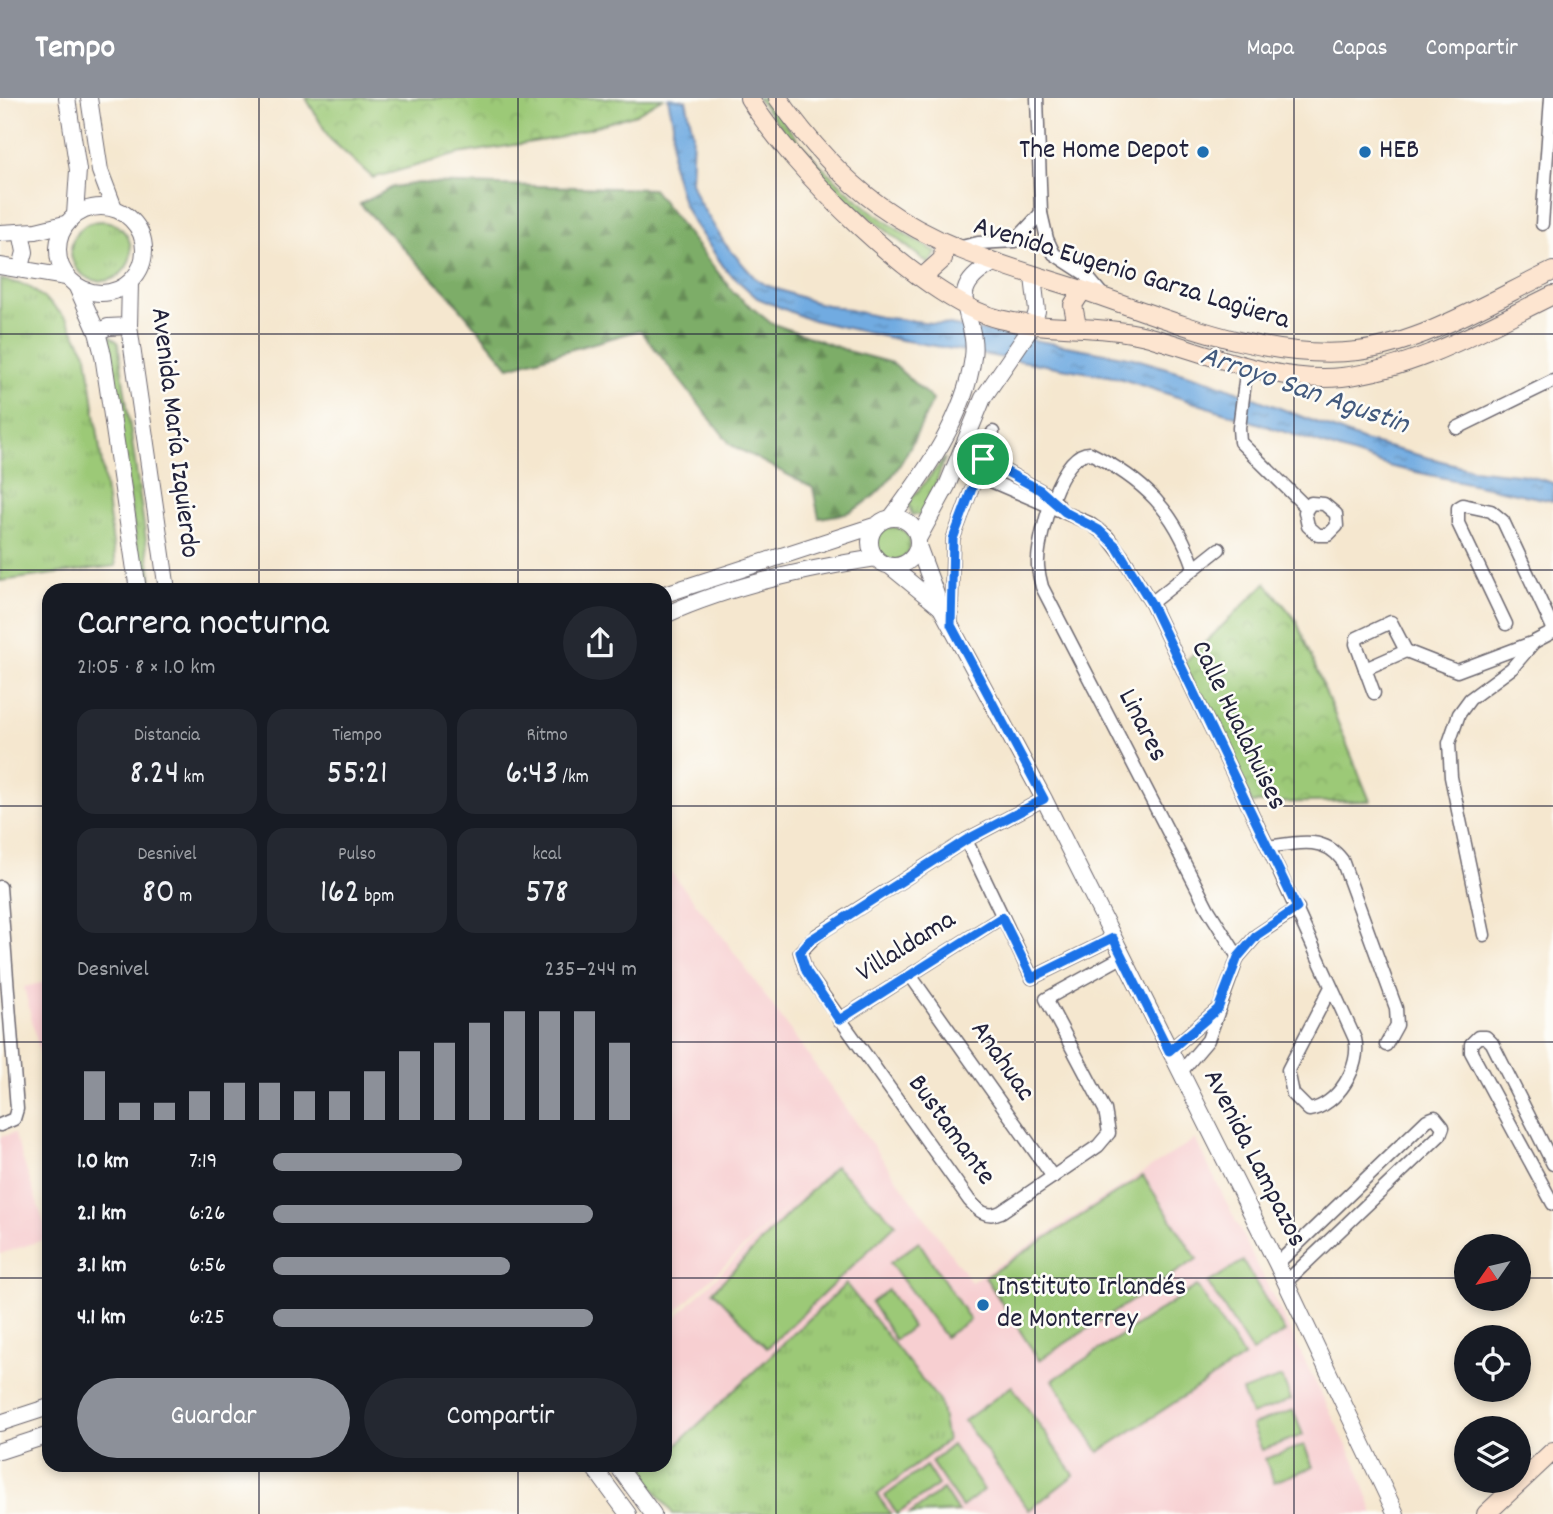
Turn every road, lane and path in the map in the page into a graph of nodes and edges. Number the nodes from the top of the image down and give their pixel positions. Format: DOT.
graph roads {
  1 [pos="67,98"];
  2 [pos="89,98"];
  3 [pos="748,98"];
  4 [pos="778,98"];
  5 [pos="1037,98"];
  6 [pos="1552,99"];
  7 [pos="1549,190"];
  8 [pos="114,208"];
  9 [pos="1041,213"];
  10 [pos="70,219"];
  11 [pos="1542,224"];
  12 [pos="21,232"];
  13 [pos="0,233"];
  14 [pos="949,246"];
  15 [pos="992,264"];
  16 [pos="0,266"];
  17 [pos="21,267"];
  18 [pos="1553,271"];
  19 [pos="923,277"];
  20 [pos="1033,277"];
  21 [pos="72,282"];
  22 [pos="130,283"];
  23 [pos="1082,290"];
  24 [pos="1553,295"];
  25 [pos="1106,300"];
  26 [pos="964,307"];
  27 [pos="1033,325"];
  28 [pos="129,326"];
  29 [pos="1077,326"];
  30 [pos="97,332"];
  31 [pos="1247,366"];
  32 [pos="1553,381"];
  33 [pos="1457,428"];
  34 [pos="993,432"];
  35 [pos="983,459"];
  36 [pos="977,475"];
  37 [pos="1051,503"];
  38 [pos="1306,507"];
  39 [pos="884,522"];
  40 [pos="918,543"];
  41 [pos="1219,549"];
  42 [pos="883,562"];
  43 [pos="1194,567"];
  44 [pos="137,583"];
  45 [pos="166,583"];
  46 [pos="672,592"];
  47 [pos="1151,603"];
  48 [pos="941,607"];
  49 [pos="672,612"];
  50 [pos="1506,624"];
  51 [pos="951,625"];
  52 [pos="1553,630"];
  53 [pos="1534,642"];
  54 [pos="1406,651"];
  55 [pos="1365,669"];
  56 [pos="1374,693"];
  57 [pos="1044,799"];
  58 [pos="966,840"];
  59 [pos="1268,847"];
  60 [pos="0,887"];
  61 [pos="1297,908"];
  62 [pos="1002,917"];
  63 [pos="1484,935"];
  64 [pos="1113,938"];
  65 [pos="1122,957"];
  66 [pos="1238,957"];
  67 [pos="910,975"];
  68 [pos="1331,987"];
  69 [pos="1218,1009"];
  70 [pos="839,1020"];
  71 [pos="1386,1045"];
  72 [pos="1169,1051"];
  73 [pos="1180,1073"];
  74 [pos="0,1125"];
  75 [pos="1553,1164"];
  76 [pos="1053,1177"];
  77 [pos="1362,1183"];
  78 [pos="1374,1198"];
  79 [pos="1552,1199"];
  80 [pos="1277,1264"];
  81 [pos="1286,1282"];
  82 [pos="42,1409"];
  83 [pos="0,1423"];
  84 [pos="42,1438"];
  85 [pos="0,1451"];
  86 [pos="1553,1451"];
  87 [pos="597,1472"];
  88 [pos="622,1472"];
  89 [pos="628,1514"];
  90 [pos="653,1514"];
  91 [pos="1396,1514"];
  92 [pos="1486,1514"];
  1 -- 10 [label="street"];
  2 -- 8 [label="street"];
  3 -- 19 [label="main road, Avenida Eugenio Garza Lagüera"];
  4 -- 14 [label="main road, Avenida Eugenio Garza Lagüera"];
  5 -- 9 [label="street"];
  6 -- 7 [label="street"];
  7 -- 11 [label="street"];
  8 -- 10 [label="street"];
  8 -- 22 [label="street"];
  9 -- 14 [label="street"];
  9 -- 25 [label="street"];
  10 -- 12 [label="street"];
  10 -- 21 [label="street"];
  12 -- 13 [label="street"];
  12 -- 17 [label="street"];
  14 -- 15 [label="main road, Avenida Eugenio Garza Lagüera"];
  14 -- 19 [label="main road"];
  15 -- 20 [label="main road, Avenida Eugenio Garza Lagüera"];
  15 -- 26 [label="street"];
  16 -- 17 [label="street"];
  17 -- 21 [label="street"];
  18 -- 25 [label="main road, Avenida Eugenio Garza Lagüera"];
  19 -- 26 [label="main road, Avenida Eugenio Garza Lagüera"];
  20 -- 23 [label="main road, Avenida Eugenio Garza Lagüera"];
  20 -- 27 [label="street"];
  21 -- 22 [label="street"];
  21 -- 30 [label="street, Avenida María Izquierdo"];
  22 -- 28 [label="street, Avenida María Izquierdo"];
  23 -- 25 [label="main road, Avenida Eugenio Garza Lagüera"];
  23 -- 29 [label="main road"];
  24 -- 31 [label="main road, Avenida Eugenio Garza Lagüera"];
  26 -- 27 [label="main road, Avenida Eugenio Garza Lagüera"];
  26 -- 39 [label="street"];
  27 -- 29 [label="main road, Avenida Eugenio Garza Lagüera"];
  27 -- 40 [label="street"];
  28 -- 30 [label="street"];
  28 -- 45 [label="street, Avenida María Izquierdo"];
  29 -- 31 [label="main road, Avenida Eugenio Garza Lagüera"];
  30 -- 44 [label="street, Avenida María Izquierdo"];
  31 -- 38 [label="street"];
  32 -- 33 [label="street"];
  34 -- 35 [label="street"];
  35 -- 36 [label="street"];
  35 -- 37 [label="street, Calle Hualahuises"];
  36 -- 37 [label="street, Calle Hualahuises"];
  36 -- 51 [label="street"];
  37 -- 43 [label="street, Linares"];
  37 -- 47 [label="street, Calle Hualahuises"];
  37 -- 66 [label="street, Linares"];
  39 -- 40 [label="street"];
  39 -- 42 [label="street"];
  39 -- 46 [label="street"];
  40 -- 42 [label="street"];
  40 -- 48 [label="street, Avenida Lampazos"];
  41 -- 43 [label="street"];
  42 -- 48 [label="street, Avenida Lampazos"];
  42 -- 49 [label="street"];
  43 -- 47 [label="street"];
  47 -- 59 [label="street, Calle Hualahuises"];
  48 -- 51 [label="street, Avenida Lampazos"];
  50 -- 52 [label="street"];
  51 -- 57 [label="street, Avenida Lampazos"];
  52 -- 53 [label="street"];
  53 -- 54 [label="street"];
  53 -- 63 [label="street"];
  54 -- 55 [label="street"];
  54 -- 55 [label="street"];
  55 -- 56 [label="street"];
  57 -- 58 [label="street, Bustamante"];
  57 -- 64 [label="street, Avenida Lampazos"];
  58 -- 62 [label="street"];
  58 -- 70 [label="street, Bustamante"];
  59 -- 61 [label="street, Calle Hualahuises"];
  59 -- 71 [label="street"];
  60 -- 74 [label="street"];
  61 -- 66 [label="street"];
  61 -- 68 [label="street, Calle Hualahuises"];
  62 -- 64 [label="street"];
  62 -- 67 [label="street, Villaldama"];
  64 -- 65 [label="street, Avenida Lampazos"];
  65 -- 72 [label="street, Avenida Lampazos"];
  65 -- 76 [label="street, Bustamante"];
  66 -- 69 [label="street"];
  67 -- 70 [label="street, Villaldama"];
  67 -- 76 [label="street, Anahuac"];
  68 -- 68 [label="street, Calle Hualahuises"];
  69 -- 72 [label="street"];
  69 -- 73 [label="street"];
  70 -- 76 [label="street, Bustamante"];
  72 -- 73 [label="street, Avenida Lampazos"];
  73 -- 80 [label="street, Avenida Lampazos"];
  75 -- 79 [label="street"];
  77 -- 78 [label="street"];
  77 -- 78 [label="street"];
  77 -- 80 [label="street"];
  78 -- 81 [label="street"];
  80 -- 81 [label="street, Avenida Lampazos"];
  81 -- 91 [label="street, Avenida Lampazos"];
  82 -- 83 [label="street"];
  84 -- 85 [label="street"];
  86 -- 92 [label="main road"];
  87 -- 89 [label="street"];
  88 -- 90 [label="street"];
}
